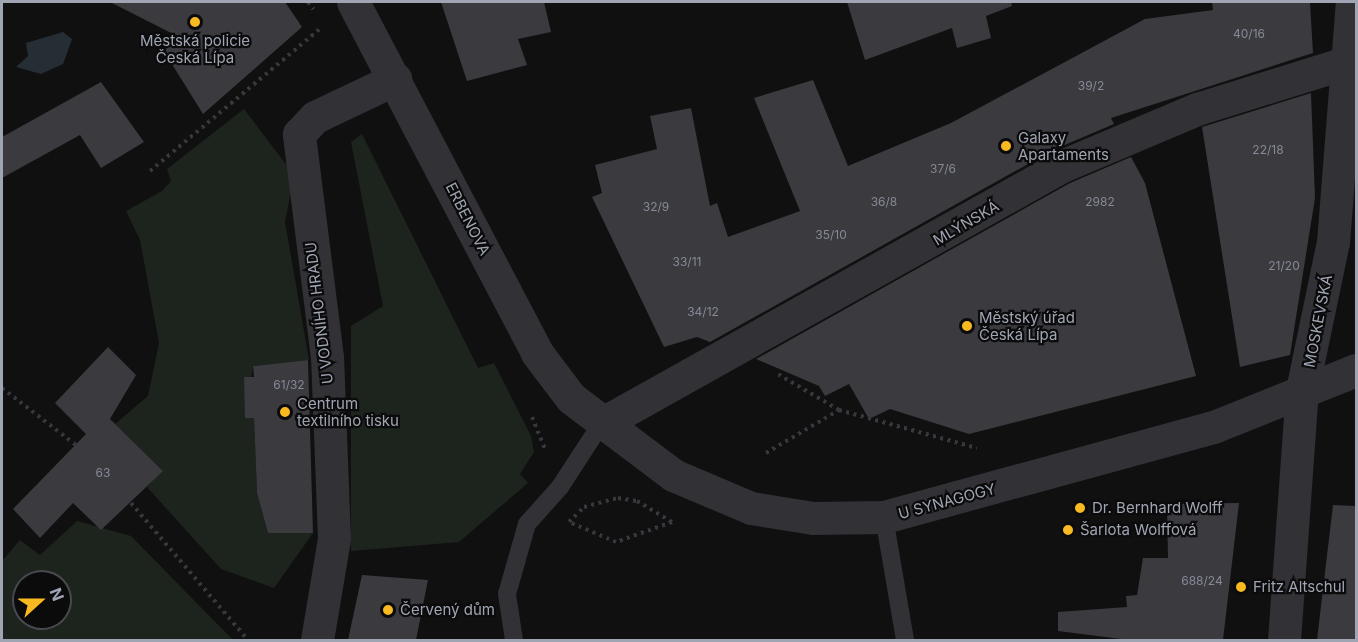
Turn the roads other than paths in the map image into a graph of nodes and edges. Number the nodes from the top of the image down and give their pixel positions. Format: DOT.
graph roads {
  1 [pos="1352,2"];
  2 [pos="356,6"];
  3 [pos="1348,62"];
  4 [pos="396,79"];
  5 [pos="1356,370"];
  6 [pos="1302,390"];
  7 [pos="601,424"];
  8 [pos="884,517"];
  9 [pos="317,640"];
  10 [pos="514,640"];
  11 [pos="905,640"];
  12 [pos="1284,640"];
  1 -- 3 [label="street, MOSKEVSKÁ"];
  2 -- 4 [label="street, ERBENOVA"];
  3 -- 6 [label="street, MOSKEVSKÁ"];
  3 -- 7 [label="street, MLÝNSKÁ"];
  4 -- 7 [label="street, ERBENOVA"];
  4 -- 9 [label="street, U VODNÍHO HRADU"];
  5 -- 6 [label="street, U SYNAGOGY"];
  6 -- 8 [label="street, U SYNAGOGY"];
  6 -- 12 [label="street, MOSKEVSKÁ"];
  7 -- 8 [label="street, U SYNAGOGY"];
  7 -- 10 [label="lane"];
  8 -- 11 [label="lane"];
}
